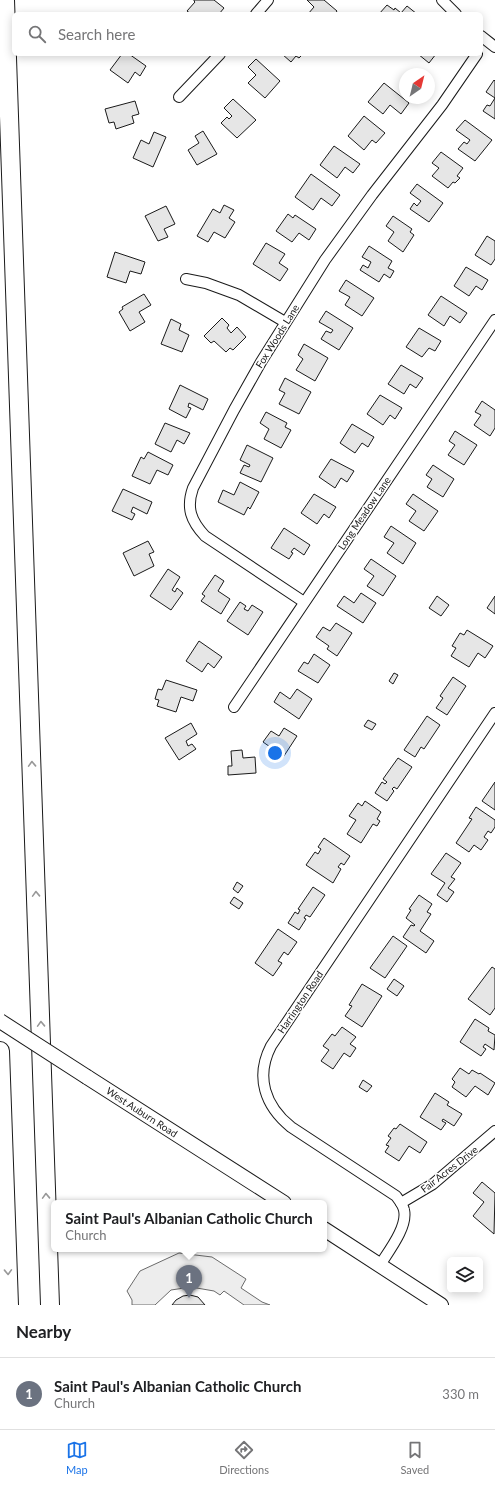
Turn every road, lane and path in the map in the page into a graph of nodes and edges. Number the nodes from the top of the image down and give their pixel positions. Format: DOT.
graph roads {
  1 [pos="5,0"];
  2 [pos="268,0"];
  3 [pos="442,0"];
  4 [pos="258,12"];
  5 [pos="454,12"];
  6 [pos="218,56"];
  7 [pos="476,56"];
  8 [pos="179,97"];
  9 [pos="186,279"];
  10 [pos="495,320"];
  11 [pos="285,322"];
  12 [pos="304,602"];
  13 [pos="234,707"];
  14 [pos="495,713"];
  15 [pos="0,1021"];
  16 [pos="0,1051"];
  17 [pos="495,1131"];
  18 [pos="279,1200"];
  19 [pos="401,1203"];
  20 [pos="327,1231"];
  21 [pos="380,1265"];
  22 [pos="9,1305"];
  23 [pos="50,1305"];
  24 [pos="441,1305"];
  23 -- 1 [label="highway, one-way"];
  2 -- 4 [label="street"];
  3 -- 5 [label="street"];
  6 -- 8 [label="street"];
  7 -- 11 [label="street, Fox Woods Lane"];
  9 -- 11 [label="street"];
  10 -- 12 [label="street, Long Meadow Lane"];
  11 -- 12 [label="street, Fox Woods Lane"];
  12 -- 13 [label="street, Long Meadow Lane"];
  14 -- 19 [label="street, Harrington Road"];
  15 -- 18 [label="main road, West Auburn Road, bridge"];
  16 -- 22 [label="highway, one-way"];
  17 -- 19 [label="street, Fair Acres Drive"];
  19 -- 21 [label="street"];
  20 -- 21 [label="main road"];
  21 -- 24 [label="main road"];
}
